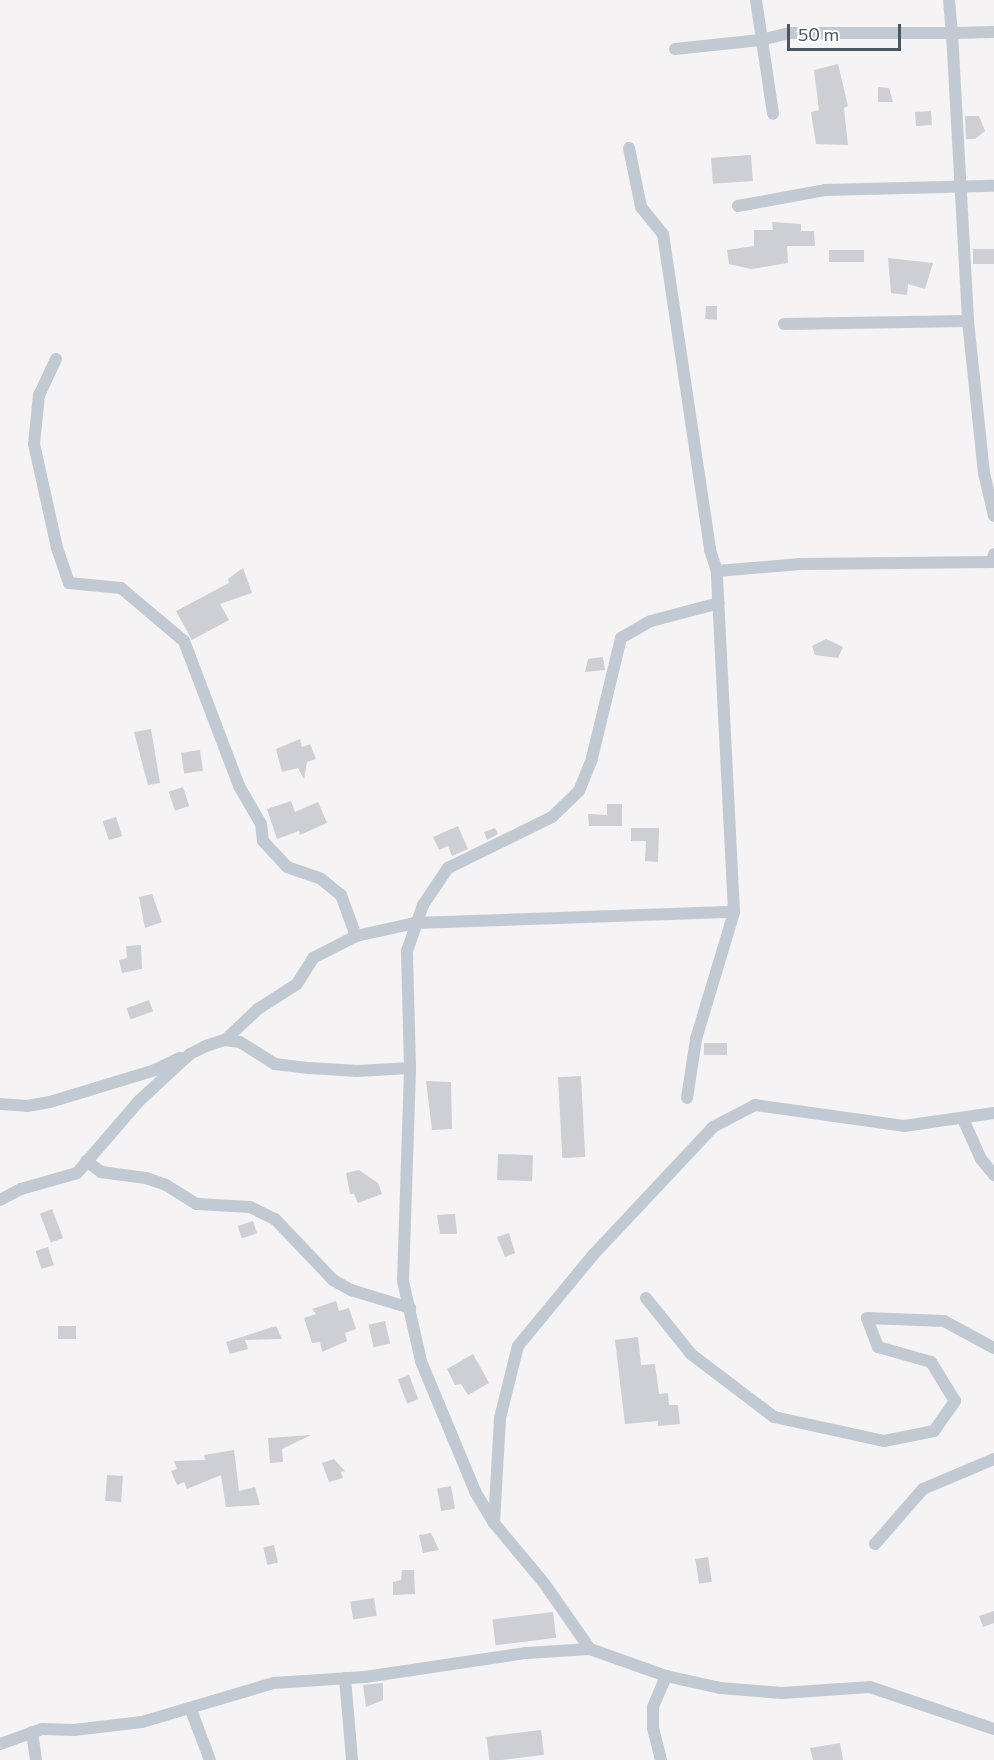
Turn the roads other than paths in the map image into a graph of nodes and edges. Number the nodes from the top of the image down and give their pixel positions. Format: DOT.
graph roads {
  1 [pos="756,0"];
  2 [pos="949,0"];
  3 [pos="994,32"];
  4 [pos="952,33"];
  5 [pos="761,40"];
  6 [pos="675,49"];
  7 [pos="773,114"];
  8 [pos="629,148"];
  9 [pos="961,184"];
  10 [pos="994,186"];
  11 [pos="738,206"];
  12 [pos="968,321"];
  13 [pos="784,324"];
  14 [pos="56,360"];
  15 [pos="989,471"];
  16 [pos="994,516"];
  17 [pos="994,554"];
  18 [pos="717,571"];
  19 [pos="719,603"];
  20 [pos="734,912"];
  21 [pos="415,923"];
  22 [pos="356,936"];
  23 [pos="225,1040"];
  24 [pos="190,1054"];
  25 [pos="410,1068"];
  26 [pos="687,1098"];
  27 [pos="0,1104"];
  28 [pos="994,1113"];
  29 [pos="963,1119"];
  30 [pos="87,1161"];
  31 [pos="994,1175"];
  32 [pos="0,1200"];
  33 [pos="646,1298"];
  34 [pos="410,1308"];
  35 [pos="994,1347"];
  36 [pos="994,1459"];
  37 [pos="494,1523"];
  38 [pos="875,1544"];
  39 [pos="590,1649"];
  40 [pos="666,1676"];
  41 [pos="345,1678"];
  42 [pos="191,1710"];
  43 [pos="994,1729"];
  44 [pos="32,1732"];
  45 [pos="0,1744"];
  46 [pos="36,1760"];
  47 [pos="210,1760"];
  48 [pos="352,1760"];
  49 [pos="662,1760"];
  1 -- 5 [label="street"];
  2 -- 4 [label="street"];
  3 -- 4 [label="street"];
  4 -- 5 [label="street"];
  4 -- 9 [label="street"];
  5 -- 6 [label="street"];
  5 -- 7 [label="street"];
  8 -- 18 [label="street"];
  9 -- 10 [label="street"];
  9 -- 11 [label="street"];
  9 -- 12 [label="street"];
  12 -- 13 [label="street"];
  12 -- 15 [label="street"];
  14 -- 22 [label="street"];
  15 -- 16 [label="street"];
  17 -- 18 [label="street"];
  18 -- 19 [label="street"];
  19 -- 20 [label="street"];
  19 -- 21 [label="street"];
  20 -- 21 [label="street"];
  20 -- 26 [label="street"];
  21 -- 22 [label="street"];
  21 -- 25 [label="street"];
  22 -- 23 [label="street"];
  23 -- 24 [label="street"];
  23 -- 25 [label="street"];
  24 -- 27 [label="street"];
  24 -- 30 [label="street"];
  25 -- 34 [label="street"];
  28 -- 29 [label="street"];
  29 -- 31 [label="street"];
  29 -- 37 [label="street"];
  30 -- 32 [label="street"];
  30 -- 34 [label="street"];
  33 -- 35 [label="street"];
  34 -- 37 [label="street"];
  36 -- 38 [label="street"];
  37 -- 39 [label="street"];
  39 -- 40 [label="street"];
  39 -- 41 [label="street"];
  40 -- 43 [label="street"];
  40 -- 49 [label="street"];
  41 -- 42 [label="street"];
  41 -- 48 [label="street"];
  42 -- 44 [label="street"];
  42 -- 47 [label="street"];
  44 -- 45 [label="street"];
  44 -- 46 [label="street"];
}
